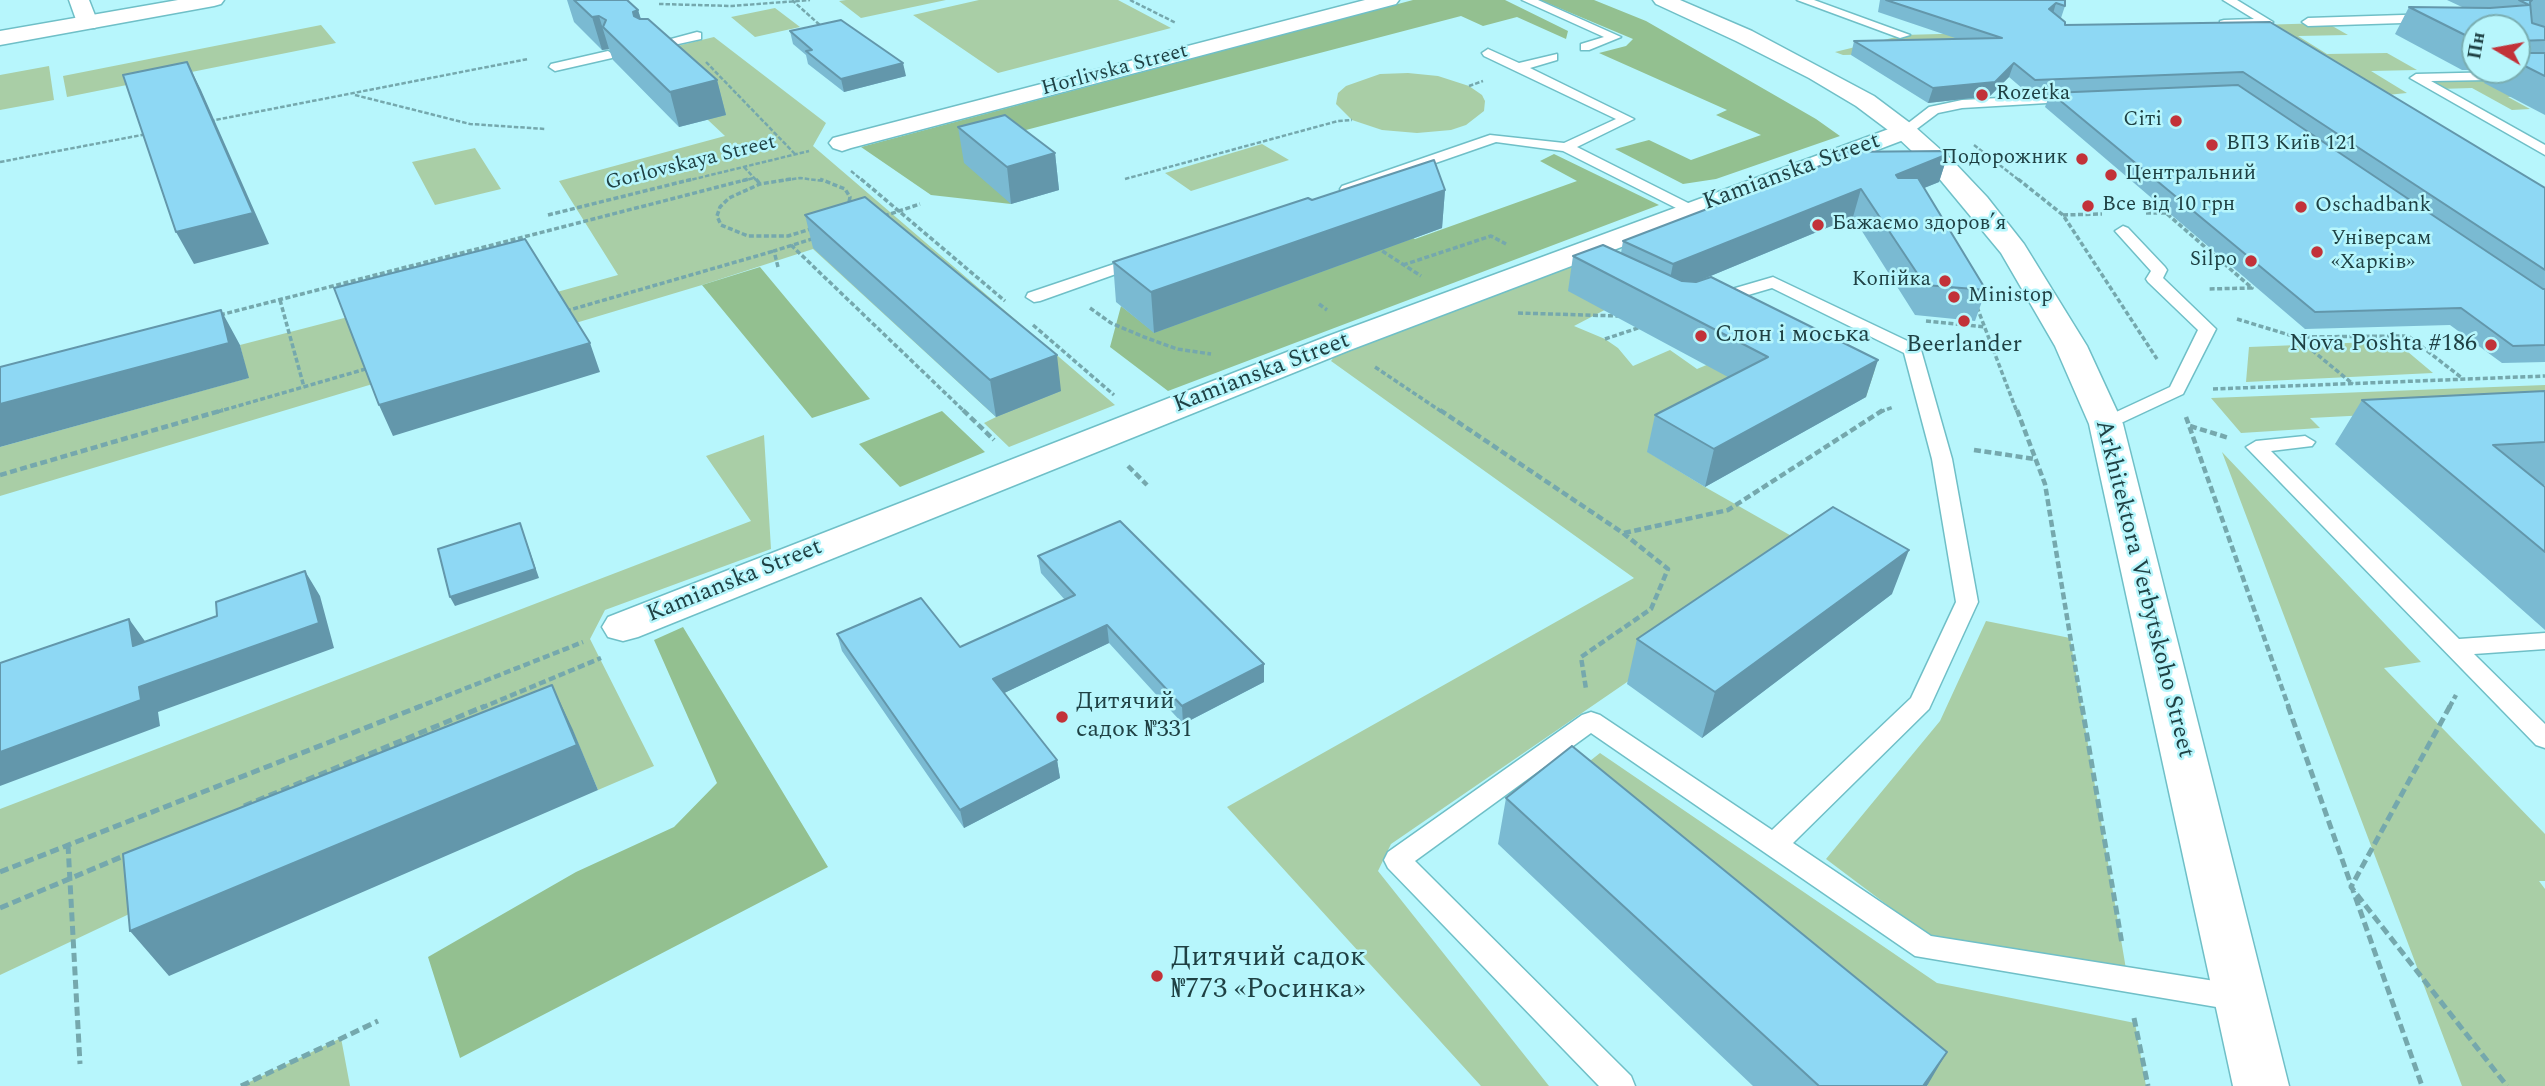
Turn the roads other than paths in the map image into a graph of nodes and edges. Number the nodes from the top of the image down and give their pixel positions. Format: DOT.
graph roads {
  1 [pos="79,0"];
  2 [pos="214,0"];
  3 [pos="1389,0"];
  4 [pos="1528,0"];
  5 [pos="1663,0"];
  6 [pos="1802,0"];
  7 [pos="2229,0"];
  8 [pos="2308,22"];
  9 [pos="87,23"];
  10 [pos="2216,24"];
  11 [pos="2461,25"];
  12 [pos="1904,35"];
  13 [pos="0,38"];
  14 [pos="691,38"];
  15 [pos="651,46"];
  16 [pos="1585,47"];
  17 [pos="1488,53"];
  18 [pos="608,55"];
  19 [pos="1553,57"];
  20 [pos="555,67"];
  21 [pos="1520,67"];
  22 [pos="2545,75"];
  23 [pos="2085,97"];
  24 [pos="1905,131"];
  25 [pos="832,146"];
  26 [pos="1566,147"];
  27 [pos="2545,151"];
  28 [pos="1332,194"];
  29 [pos="1691,210"];
  30 [pos="2123,231"];
  31 [pos="1151,257"];
  32 [pos="1034,297"];
  33 [pos="1695,306"];
  34 [pos="2106,424"];
  35 [pos="2305,442"];
  36 [pos="623,626"];
  37 [pos="2545,641"];
  38 [pos="2453,647"];
  39 [pos="2545,739"];
  40 [pos="1775,845"];
  41 [pos="2240,998"];
  42 [pos="1620,1086"];
  43 [pos="2261,1086"];
  1 -- 9 [label="street"];
  2 -- 9 [label="street"];
  3 -- 25 [label="street, Horlivska Street"];
  4 -- 16 [label="lane"];
  5 -- 24 [label="street, Arkhitektora Verbytskoho Street"];
  6 -- 12 [label="lane"];
  7 -- 10 [label="lane"];
  8 -- 11 [label="lane"];
  9 -- 13 [label="street"];
  14 -- 15 [label="lane"];
  17 -- 21 [label="lane"];
  18 -- 20 [label="lane"];
  19 -- 21 [label="lane"];
  21 -- 26 [label="lane"];
  22 -- 27 [label="lane"];
  23 -- 24 [label="lane"];
  24 -- 29 [label="street, Kamianska Street"];
  24 -- 34 [label="street, Arkhitektora Verbytskoho Street"];
  26 -- 28 [label="lane"];
  26 -- 29 [label="lane"];
  29 -- 36 [label="street, Kamianska Street"];
  30 -- 34 [label="lane"];
  31 -- 32 [label="lane"];
  33 -- 40 [label="lane"];
  34 -- 41 [label="street, Arkhitektora Verbytskoho Street"];
  35 -- 38 [label="lane"];
  37 -- 38 [label="lane"];
  38 -- 39 [label="lane"];
  40 -- 41 [label="lane"];
  40 -- 42 [label="lane"];
  41 -- 43 [label="street, Arkhitektora Verbytskoho Street"];
}
